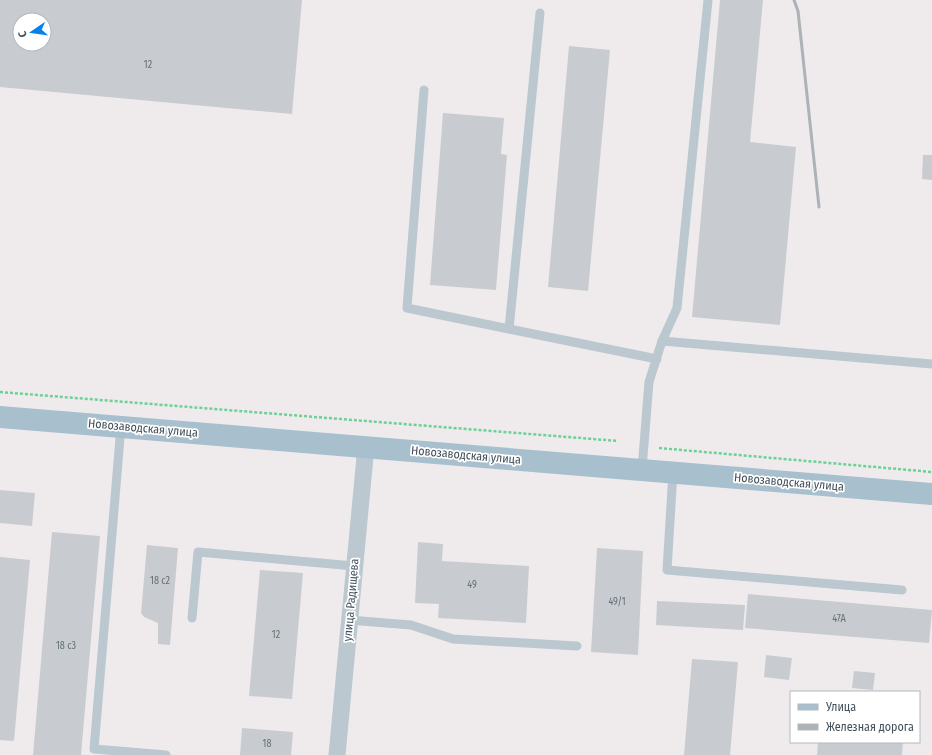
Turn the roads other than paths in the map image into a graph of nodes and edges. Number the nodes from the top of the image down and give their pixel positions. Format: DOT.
graph roads {
  1 [pos="708,0"];
  2 [pos="540,13"];
  3 [pos="424,90"];
  4 [pos="509,329"];
  5 [pos="662,341"];
  6 [pos="657,359"];
  7 [pos="932,364"];
  8 [pos="0,417"];
  9 [pos="121,426"];
  10 [pos="366,446"];
  11 [pos="642,469"];
  12 [pos="673,472"];
  13 [pos="932,494"];
  14 [pos="354,566"];
  15 [pos="902,590"];
  16 [pos="192,618"];
  17 [pos="349,620"];
  18 [pos="577,646"];
  19 [pos="166,755"];
  20 [pos="336,755"];
  1 -- 5 [label="lane"];
  2 -- 4 [label="lane"];
  3 -- 4 [label="lane"];
  4 -- 6 [label="lane"];
  5 -- 6 [label="lane"];
  5 -- 7 [label="lane"];
  6 -- 11 [label="lane"];
  8 -- 9 [label="main road, Новозаводская улица"];
  9 -- 10 [label="main road, Новозаводская улица"];
  9 -- 19 [label="lane"];
  10 -- 11 [label="main road, Новозаводская улица"];
  10 -- 14 [label="street, улица Радищева"];
  11 -- 12 [label="main road, Новозаводская улица"];
  12 -- 13 [label="main road, Новозаводская улица"];
  12 -- 15 [label="lane"];
  14 -- 16 [label="lane"];
  14 -- 17 [label="street, улица Радищева"];
  17 -- 18 [label="lane"];
  17 -- 20 [label="street, улица Радищева"];
}
